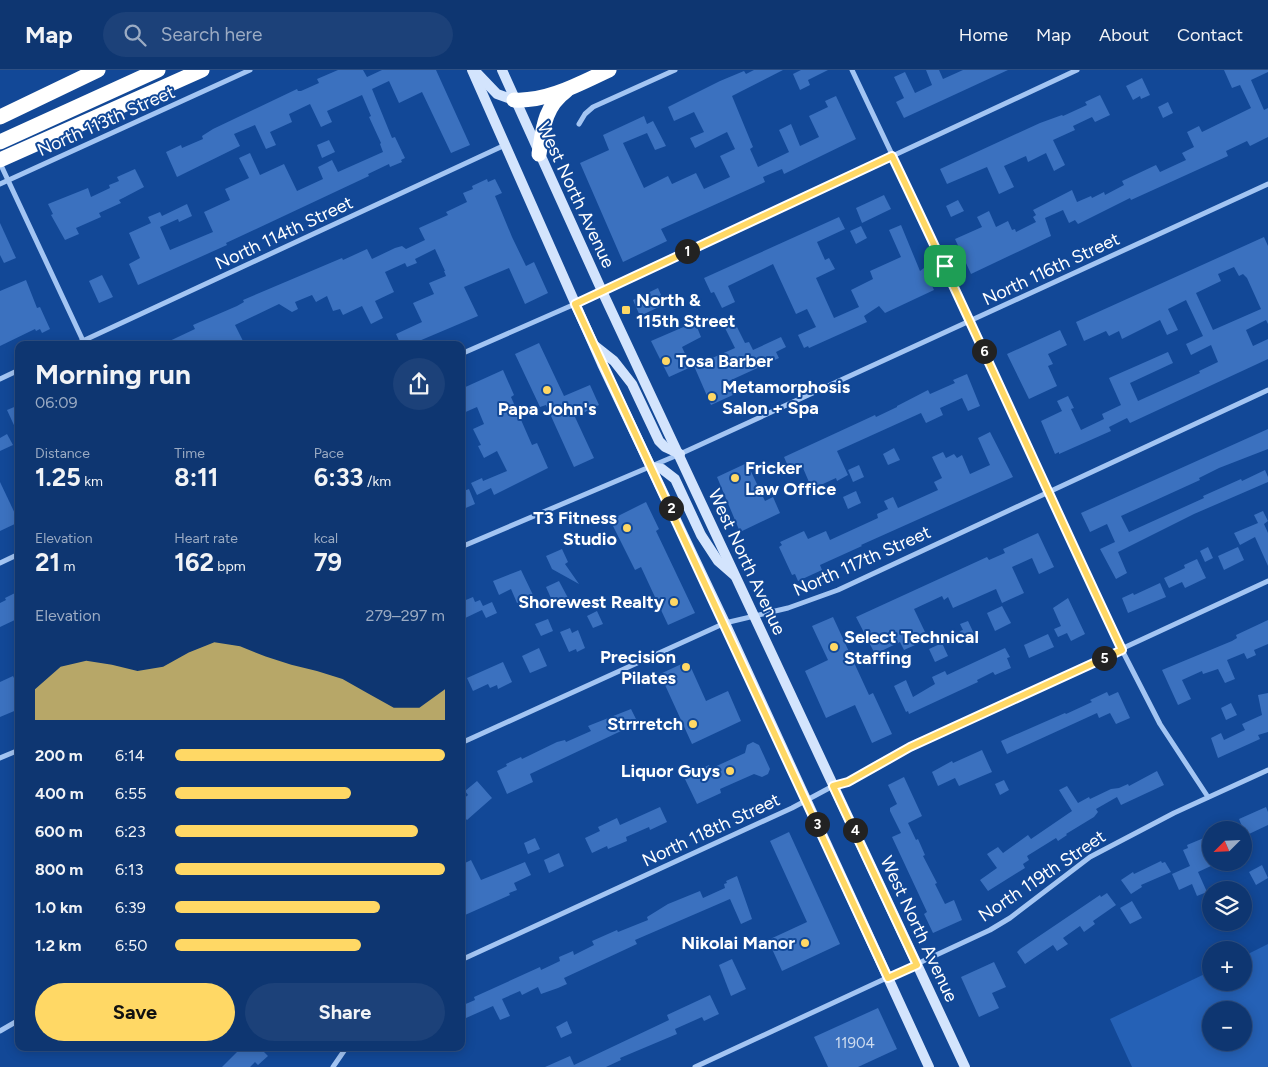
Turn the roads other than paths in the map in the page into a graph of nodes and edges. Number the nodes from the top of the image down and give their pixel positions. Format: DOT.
graph roads {
  1 [pos="98,70"];
  2 [pos="158,70"];
  3 [pos="202,70"];
  4 [pos="250,70"];
  5 [pos="473,70"];
  6 [pos="502,70"];
  7 [pos="608,70"];
  8 [pos="674,70"];
  9 [pos="852,70"];
  10 [pos="1077,70"];
  11 [pos="572,88"];
  12 [pos="514,100"];
  13 [pos="0,117"];
  14 [pos="579,124"];
  15 [pos="0,142"];
  16 [pos="505,146"];
  17 [pos="539,154"];
  18 [pos="892,156"];
  19 [pos="1,164"];
  20 [pos="8,180"];
  21 [pos="0,184"];
  22 [pos="1268,184"];
  23 [pos="602,291"];
  24 [pos="575,304"];
  25 [pos="971,321"];
  26 [pos="84,341"];
  27 [pos="89,341"];
  28 [pos="594,346"];
  29 [pos="465,352"];
  30 [pos="15,372"];
  31 [pos="0,379"];
  32 [pos="1268,390"];
  33 [pos="680,454"];
  34 [pos="651,467"];
  35 [pos="1048,492"];
  36 [pos="465,545"];
  37 [pos="15,556"];
  38 [pos="0,563"];
  39 [pos="738,580"];
  40 [pos="1268,581"];
  41 [pos="754,616"];
  42 [pos="724,623"];
  43 [pos="1122,650"];
  44 [pos="465,741"];
  45 [pos="15,752"];
  46 [pos="0,758"];
  47 [pos="1268,770"];
  48 [pos="833,786"];
  49 [pos="1208,797"];
  50 [pos="806,801"];
  51 [pos="465,958"];
  52 [pos="917,965"];
  53 [pos="888,978"];
  54 [pos="15,1022"];
  55 [pos="0,1031"];
  56 [pos="344,1051"];
  57 [pos="333,1067"];
  58 [pos="695,1067"];
  59 [pos="929,1067"];
  60 [pos="965,1067"];
  1 -- 13 [label="highway"];
  2 -- 15 [label="highway"];
  3 -- 19 [label="highway"];
  4 -- 20 [label="street, North 113th Street"];
  5 -- 12 [label="main road"];
  5 -- 16 [label="main road"];
  6 -- 12 [label="main road, West North Avenue"];
  7 -- 11 [label="highway"];
  8 -- 14 [label="street"];
  9 -- 18 [label="street"];
  10 -- 18 [label="street"];
  11 -- 12 [label="highway"];
  11 -- 17 [label="highway"];
  12 -- 17 [label="main road, West North Avenue"];
  16 -- 24 [label="main road"];
  16 -- 27 [label="street, North 114th Street"];
  17 -- 23 [label="main road, West North Avenue"];
  18 -- 23 [label="street"];
  18 -- 25 [label="street"];
  19 -- 20 [label="street"];
  20 -- 21 [label="street, North 113th Street"];
  20 -- 26 [label="street"];
  22 -- 25 [label="street, North 116th Street"];
  23 -- 24 [label="street"];
  23 -- 33 [label="main road, West North Avenue"];
  24 -- 28 [label="main road"];
  24 -- 29 [label="street"];
  25 -- 33 [label="street, North 116th Street"];
  25 -- 35 [label="street"];
  28 -- 33 [label="main road"];
  28 -- 34 [label="main road"];
  30 -- 31 [label="street"];
  32 -- 35 [label="street, North 117th Street"];
  33 -- 34 [label="street, North 116th Street"];
  33 -- 39 [label="main road, West North Avenue"];
  34 -- 36 [label="street, North 116th Street"];
  34 -- 39 [label="main road"];
  34 -- 42 [label="main road"];
  35 -- 41 [label="street, North 117th Street"];
  35 -- 43 [label="street"];
  37 -- 38 [label="street"];
  39 -- 41 [label="main road, West North Avenue"];
  40 -- 43 [label="street, North 118th Street"];
  41 -- 42 [label="street, North 117th Street"];
  41 -- 48 [label="main road, West North Avenue"];
  42 -- 44 [label="street, North 117th Street"];
  42 -- 50 [label="main road"];
  43 -- 48 [label="street, North 118th Street"];
  43 -- 49 [label="street"];
  45 -- 46 [label="street"];
  47 -- 49 [label="street, North 119th Street"];
  48 -- 50 [label="street, North 118th Street"];
  48 -- 52 [label="main road, West North Avenue"];
  49 -- 52 [label="street, North 119th Street"];
  50 -- 51 [label="street, North 118th Street"];
  50 -- 53 [label="main road"];
  52 -- 53 [label="street, North 119th Street"];
  52 -- 60 [label="main road, West North Avenue"];
  53 -- 58 [label="street, North 119th Street"];
  53 -- 59 [label="main road"];
  54 -- 55 [label="street"];
  56 -- 57 [label="street"];
}
